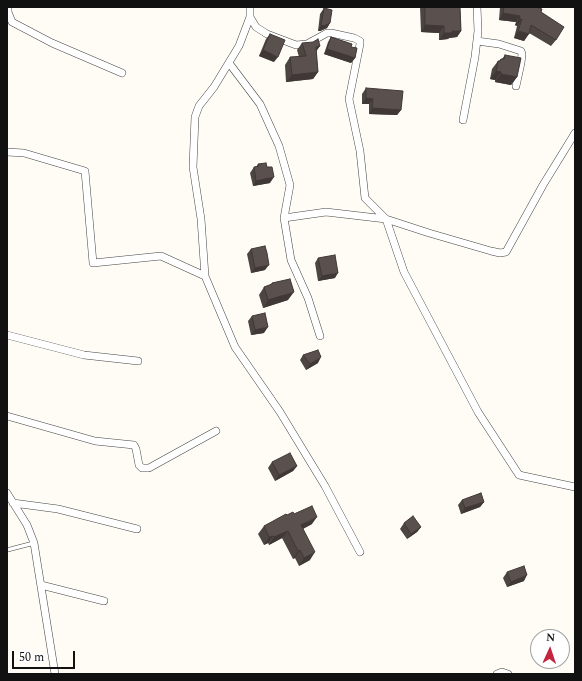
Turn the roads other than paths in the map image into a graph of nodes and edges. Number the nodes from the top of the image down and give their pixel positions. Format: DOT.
graph roads {
  1 [pos="8,7"];
  2 [pos="250,7"];
  3 [pos="477,7"];
  4 [pos="250,17"];
  5 [pos="477,41"];
  6 [pos="229,63"];
  7 [pos="122,73"];
  8 [pos="516,86"];
  9 [pos="464,120"];
  10 [pos="575,133"];
  11 [pos="7,152"];
  12 [pos="284,218"];
  13 [pos="386,219"];
  14 [pos="206,276"];
  15 [pos="7,335"];
  16 [pos="320,336"];
  17 [pos="138,361"];
  18 [pos="7,416"];
  19 [pos="216,431"];
  20 [pos="575,487"];
  21 [pos="7,493"];
  22 [pos="13,503"];
  23 [pos="137,528"];
  24 [pos="34,543"];
  25 [pos="7,550"];
  26 [pos="360,552"];
  27 [pos="42,585"];
  28 [pos="104,601"];
  29 [pos="55,674"];
  30 [pos="497,674"];
  31 [pos="508,674"];
  1 -- 7 [label="street"];
  2 -- 4 [label="street"];
  3 -- 5 [label="street"];
  4 -- 6 [label="street"];
  4 -- 13 [label="street"];
  5 -- 8 [label="street"];
  5 -- 9 [label="street"];
  6 -- 12 [label="street"];
  6 -- 14 [label="street"];
  10 -- 13 [label="street"];
  11 -- 14 [label="street"];
  12 -- 13 [label="street"];
  12 -- 16 [label="street"];
  13 -- 20 [label="street"];
  14 -- 26 [label="street"];
  15 -- 17 [label="street"];
  18 -- 19 [label="street"];
  21 -- 22 [label="street"];
  22 -- 23 [label="street"];
  22 -- 24 [label="street"];
  24 -- 25 [label="lane"];
  24 -- 27 [label="street"];
  27 -- 28 [label="street"];
  27 -- 29 [label="street"];
  30 -- 31 [label="street"];
}
